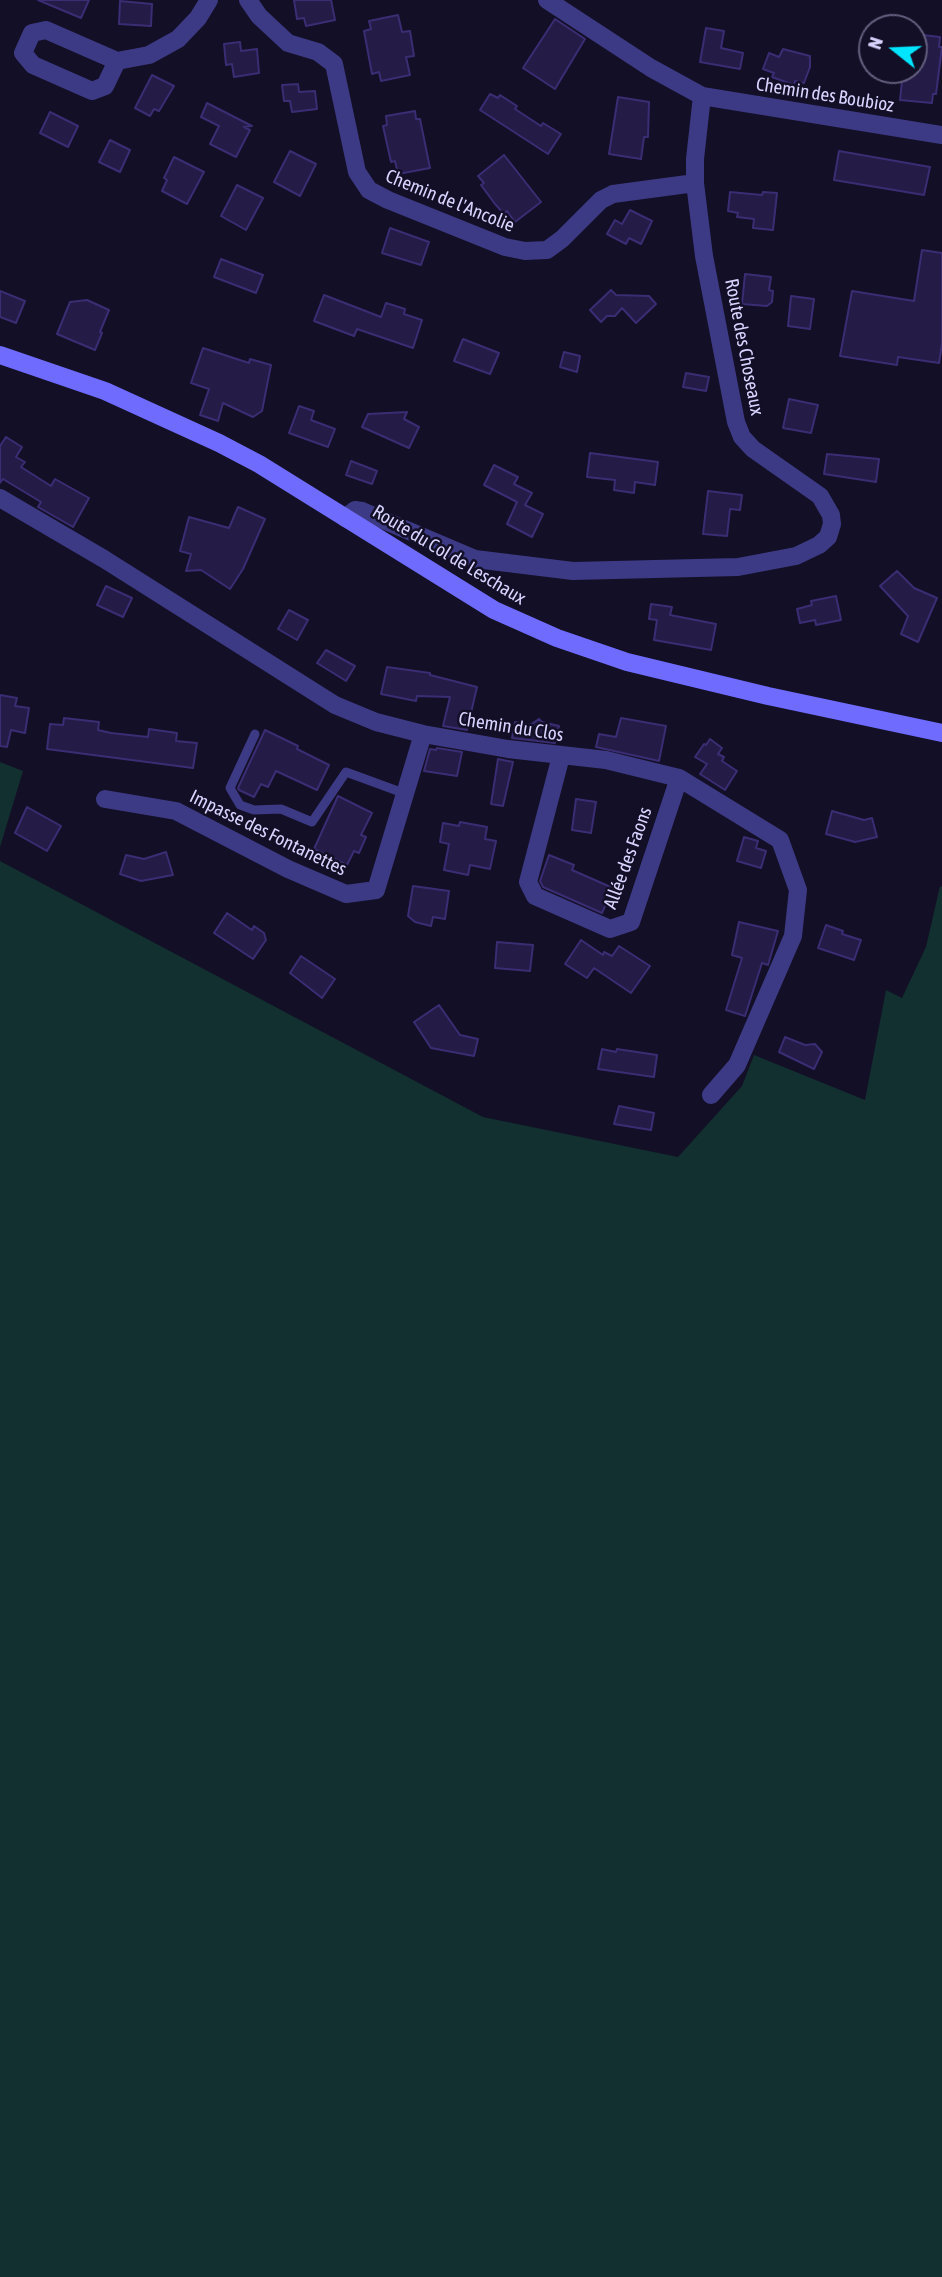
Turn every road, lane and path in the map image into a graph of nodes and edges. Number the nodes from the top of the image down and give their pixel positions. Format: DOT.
graph roads {
  1 [pos="209,0"];
  2 [pos="248,0"];
  3 [pos="547,0"];
  4 [pos="117,61"];
  5 [pos="702,96"];
  6 [pos="942,135"];
  7 [pos="695,183"];
  8 [pos="0,355"];
  9 [pos="0,498"];
  10 [pos="345,518"];
  11 [pos="942,733"];
  12 [pos="255,734"];
  13 [pos="423,734"];
  14 [pos="561,756"];
  15 [pos="679,778"];
  16 [pos="405,794"];
  17 [pos="105,799"];
  18 [pos="711,1095"];
  1 -- 4 [label="street"];
  2 -- 7 [label="street, Chemin de l'Ancolie"];
  3 -- 5 [label="street"];
  4 -- 4 [label="street"];
  5 -- 6 [label="street, Chemin des Boubioz"];
  5 -- 7 [label="street, Route des Choseaux"];
  7 -- 10 [label="street, Route des Choseaux"];
  8 -- 10 [label="main road, Route du Col de Leschaux"];
  9 -- 13 [label="street, Chemin du Clos"];
  10 -- 11 [label="main road, Route du Col de Leschaux"];
  12 -- 16 [label="lane"];
  13 -- 14 [label="street, Chemin du Clos"];
  13 -- 16 [label="street, Impasse des Fontanettes"];
  14 -- 15 [label="street, Chemin du Clos"];
  14 -- 15 [label="street, Allée des Faons"];
  15 -- 18 [label="street, Chemin du Clos"];
  16 -- 17 [label="street, Impasse des Fontanettes"];
}
